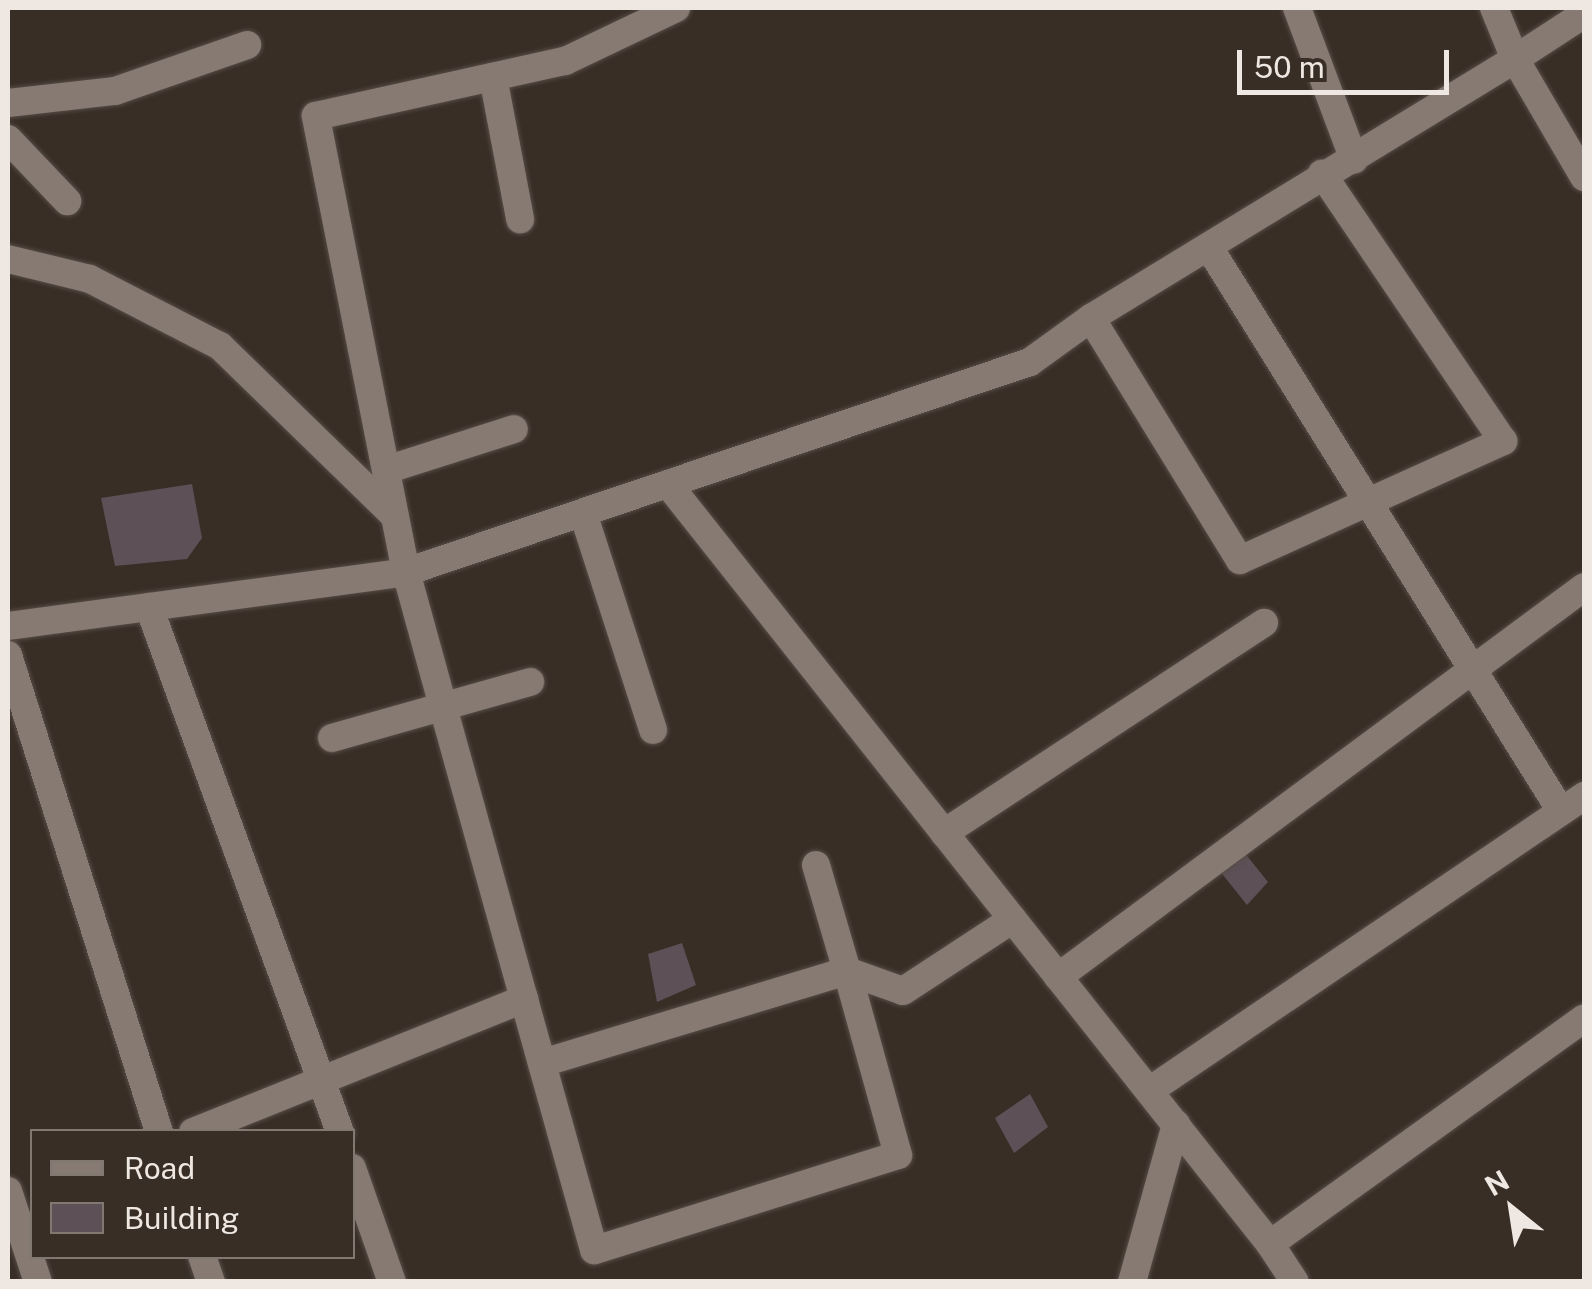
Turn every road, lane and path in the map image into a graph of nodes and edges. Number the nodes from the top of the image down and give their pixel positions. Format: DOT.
graph roads {
  1 [pos="676,8"];
  2 [pos="1297,8"];
  3 [pos="1494,8"];
  4 [pos="1584,14"];
  5 [pos="247,45"];
  6 [pos="1515,60"];
  7 [pos="494,76"];
  8 [pos="8,104"];
  9 [pos="8,139"];
  10 [pos="1354,160"];
  11 [pos="1322,174"];
  12 [pos="1584,177"];
  13 [pos="68,202"];
  14 [pos="520,219"];
  15 [pos="1210,250"];
  16 [pos="8,259"];
  17 [pos="1091,318"];
  18 [pos="514,429"];
  19 [pos="390,469"];
  20 [pos="668,484"];
  21 [pos="1369,503"];
  22 [pos="583,513"];
  23 [pos="394,515"];
  24 [pos="406,572"];
  25 [pos="1584,586"];
  26 [pos="149,607"];
  27 [pos="1264,623"];
  28 [pos="8,626"];
  29 [pos="8,656"];
  30 [pos="1476,667"];
  31 [pos="530,682"];
  32 [pos="444,706"];
  33 [pos="653,730"];
  34 [pos="332,738"];
  35 [pos="1573,803"];
  36 [pos="944,832"];
  37 [pos="816,865"];
  38 [pos="1013,919"];
  39 [pos="847,972"];
  40 [pos="1058,977"];
  41 [pos="524,999"];
  42 [pos="1584,1018"];
  43 [pos="542,1063"];
  44 [pos="322,1080"];
  45 [pos="1150,1092"];
  46 [pos="1176,1124"];
  47 [pos="157,1129"];
  48 [pos="201,1129"];
  49 [pos="339,1129"];
  50 [pos="355,1177"];
  51 [pos="15,1199"];
  52 [pos="1270,1244"];
  53 [pos="30,1253"];
  54 [pos="392,1282"];
  55 [pos="1132,1282"];
  56 [pos="1295,1282"];
  1 -- 7 [label="street"];
  2 -- 10 [label="street"];
  3 -- 6 [label="street"];
  4 -- 6 [label="street"];
  5 -- 8 [label="street"];
  6 -- 10 [label="street"];
  6 -- 12 [label="street"];
  7 -- 14 [label="street"];
  7 -- 19 [label="street"];
  9 -- 13 [label="street"];
  10 -- 11 [label="street"];
  11 -- 15 [label="street"];
  11 -- 21 [label="street"];
  15 -- 17 [label="street"];
  15 -- 21 [label="street"];
  16 -- 23 [label="street"];
  17 -- 20 [label="street"];
  17 -- 21 [label="street"];
  18 -- 19 [label="street"];
  19 -- 23 [label="street"];
  20 -- 22 [label="street"];
  20 -- 36 [label="street"];
  21 -- 30 [label="street"];
  22 -- 24 [label="street"];
  22 -- 33 [label="street"];
  23 -- 24 [label="street"];
  24 -- 26 [label="street"];
  24 -- 32 [label="street"];
  25 -- 30 [label="street"];
  26 -- 28 [label="street"];
  26 -- 44 [label="street"];
  27 -- 36 [label="street"];
  29 -- 47 [label="street"];
  30 -- 35 [label="street"];
  30 -- 40 [label="street"];
  31 -- 32 [label="street"];
  32 -- 34 [label="street"];
  32 -- 41 [label="street"];
  35 -- 45 [label="street"];
  36 -- 38 [label="street"];
  37 -- 39 [label="street"];
  38 -- 39 [label="street"];
  38 -- 40 [label="street"];
  39 -- 43 [label="street"];
  39 -- 43 [label="street"];
  40 -- 45 [label="street"];
  41 -- 43 [label="street"];
  41 -- 44 [label="street"];
  42 -- 52 [label="street"];
  44 -- 48 [label="street"];
  44 -- 49 [label="street"];
  45 -- 46 [label="street"];
  46 -- 52 [label="street"];
  46 -- 55 [label="street"];
  50 -- 54 [label="street"];
  51 -- 53 [label="street"];
  52 -- 56 [label="street"];
}
